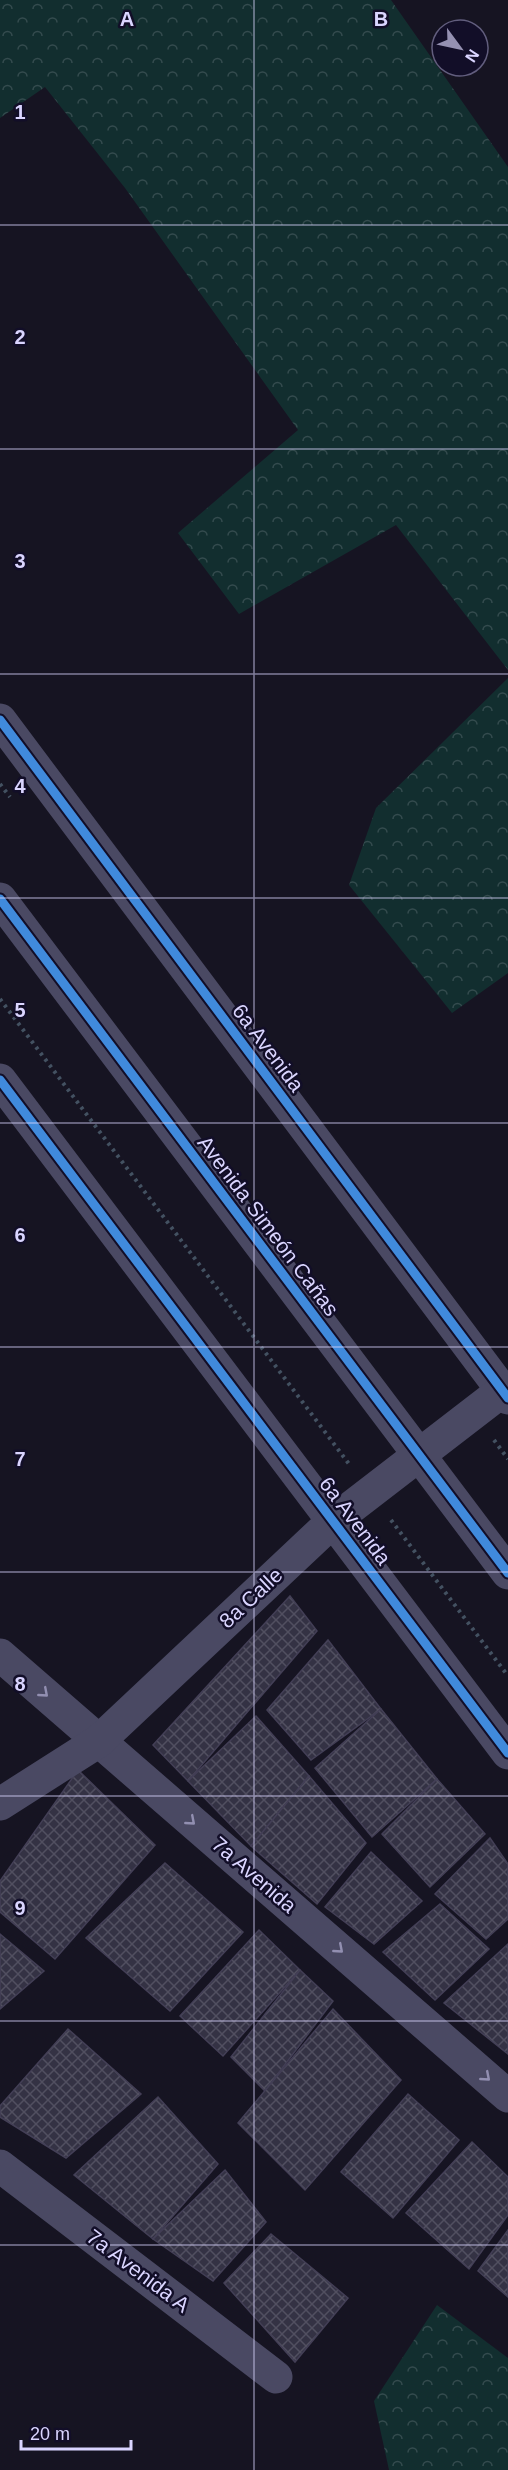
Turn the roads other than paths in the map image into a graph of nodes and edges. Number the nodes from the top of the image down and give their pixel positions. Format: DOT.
graph roads {
  1 [pos="0,720"];
  2 [pos="0,899"];
  3 [pos="0,1080"];
  4 [pos="505,1394"];
  5 [pos="419,1455"];
  6 [pos="332,1522"];
  7 [pos="508,1574"];
  8 [pos="0,1655"];
  9 [pos="99,1741"];
  10 [pos="508,1754"];
  11 [pos="0,1804"];
  12 [pos="508,2096"];
  13 [pos="0,2166"];
  14 [pos="276,2377"];
  1 -- 4 [label="street, 6a Avenida"];
  2 -- 5 [label="street, Avenida Simeón Cañas"];
  3 -- 6 [label="street, 6a Avenida"];
  4 -- 5 [label="street, 8a Calle"];
  5 -- 6 [label="street, 8a Calle"];
  5 -- 7 [label="street, Avenida Simeón Cañas"];
  6 -- 9 [label="street, 8a Calle"];
  6 -- 10 [label="street, 6a Avenida"];
  8 -- 9 [label="street, 7a Avenida, one-way"];
  9 -- 11 [label="street, 8a Calle"];
  9 -- 12 [label="street, 7a Avenida, one-way"];
  13 -- 14 [label="street, 7a Avenida A"];
}
